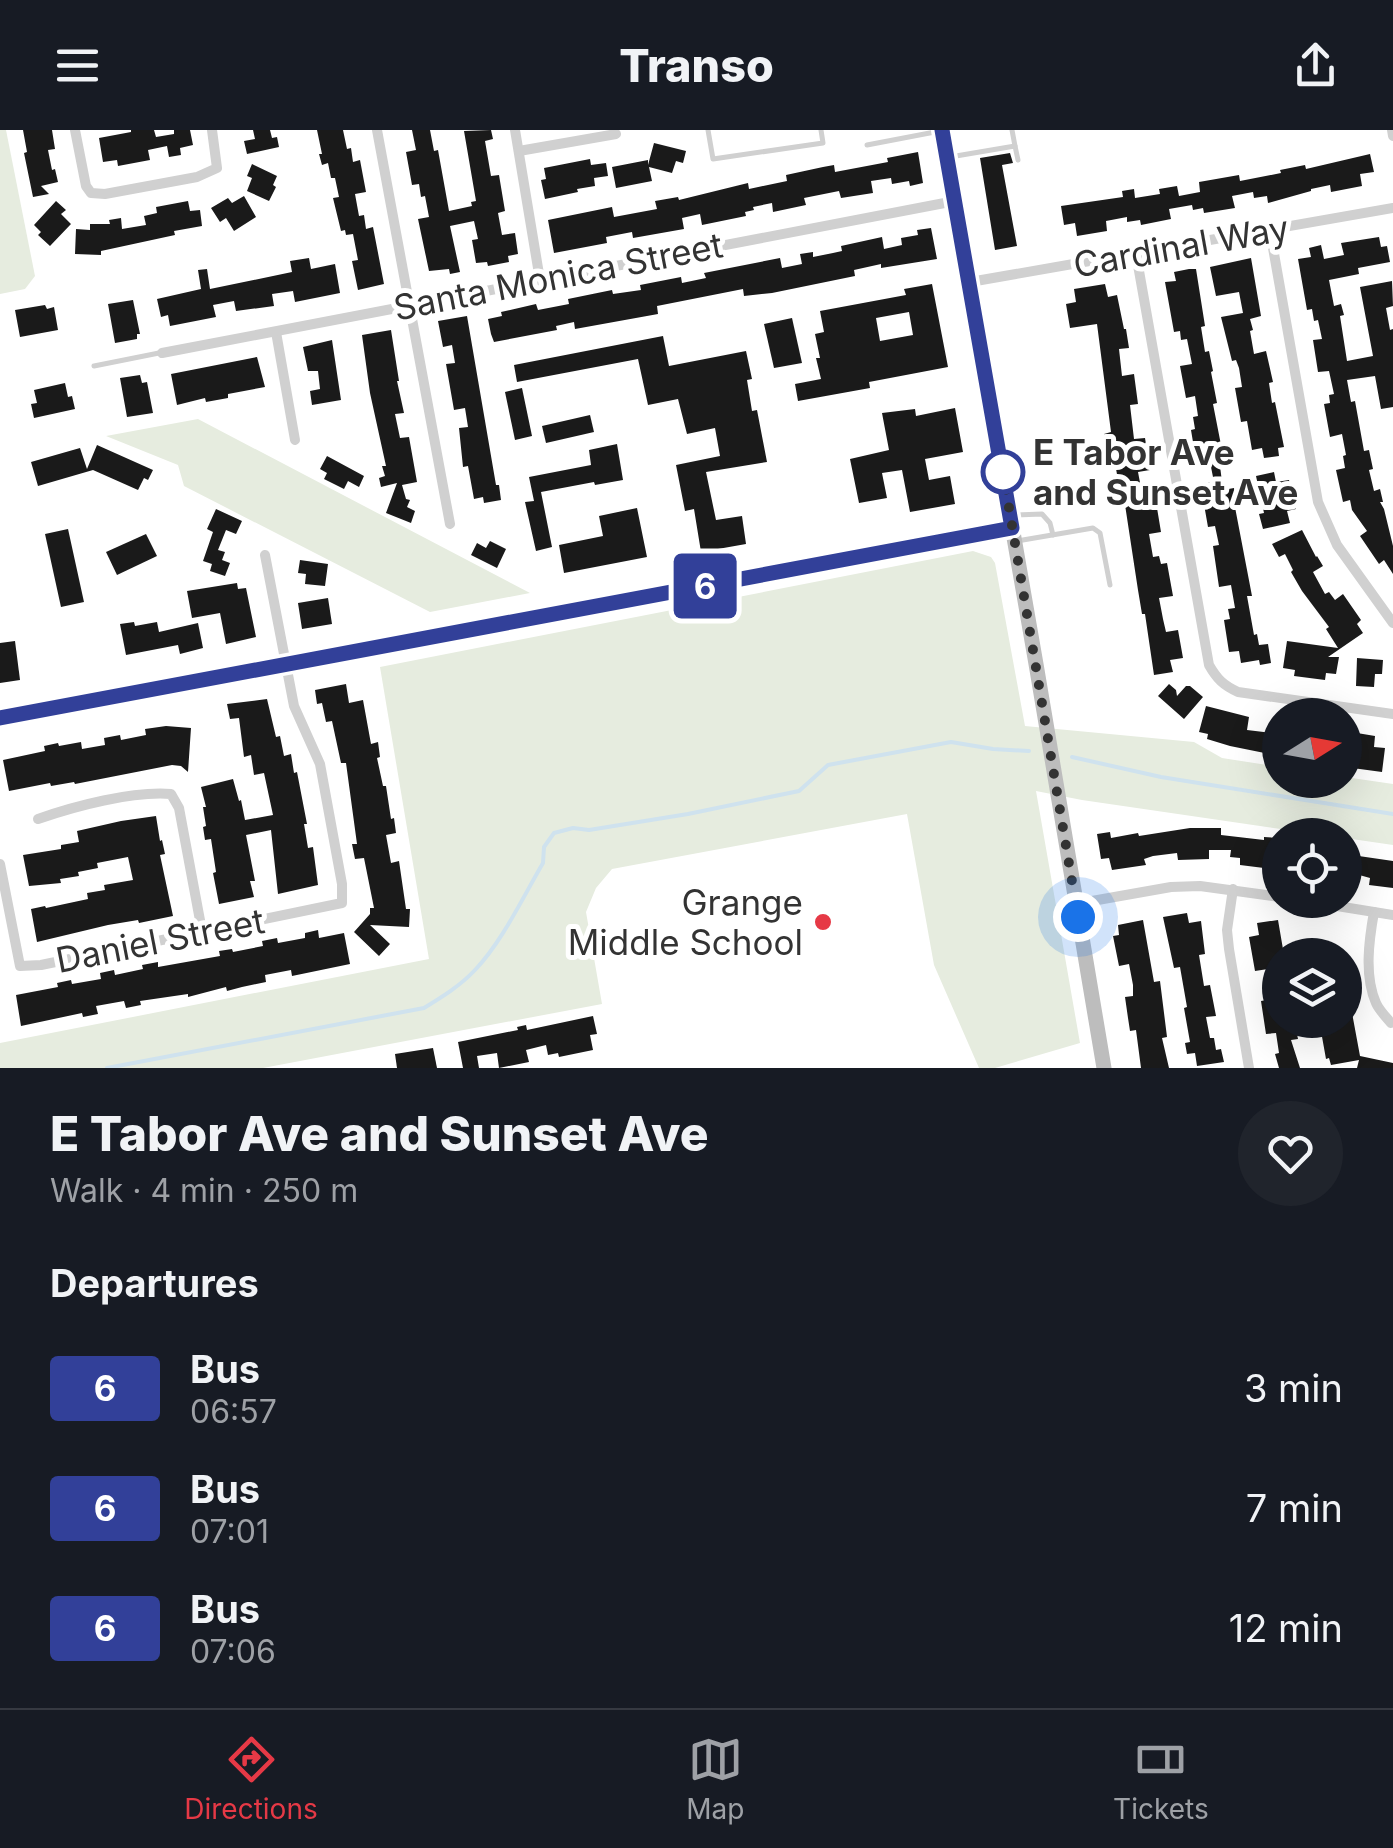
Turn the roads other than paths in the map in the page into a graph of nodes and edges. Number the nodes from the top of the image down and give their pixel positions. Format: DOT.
graph roads {
  1 [pos="74,130"];
  2 [pos="212,130"];
  3 [pos="377,130"];
  4 [pos="514,130"];
  5 [pos="708,130"];
  6 [pos="821,130"];
  7 [pos="942,130"];
  8 [pos="1012,130"];
  9 [pos="616,134"];
  10 [pos="867,145"];
  11 [pos="1015,146"];
  12 [pos="518,151"];
  13 [pos="947,158"];
  14 [pos="1018,160"];
  15 [pos="955,202"];
  16 [pos="1393,208"];
  17 [pos="1270,231"];
  18 [pos="1136,254"];
  19 [pos="540,280"];
  20 [pos="970,282"];
  21 [pos="410,304"];
  22 [pos="276,332"];
  23 [pos="162,352"];
  24 [pos="94,366"];
  25 [pos="295,440"];
  26 [pos="450,524"];
  27 [pos="1012,529"];
  28 [pos="1052,535"];
  29 [pos="265,555"];
  30 [pos="1110,585"];
  31 [pos="1393,623"];
  32 [pos="286,664"];
  33 [pos="1393,714"];
  34 [pos="0,718"];
  35 [pos="38,819"];
  36 [pos="0,864"];
  37 [pos="1233,890"];
  38 [pos="1262,894"];
  39 [pos="1075,904"];
  40 [pos="1362,910"];
  41 [pos="1374,912"];
  42 [pos="1393,915"];
  43 [pos="202,931"];
  44 [pos="1391,1023"];
  45 [pos="1104,1068"];
  46 [pos="1249,1068"];
  1 -- 2 [label="street"];
  3 -- 21 [label="street"];
  4 -- 12 [label="street"];
  5 -- 6 [label="lane"];
  7 -- 10 [label="lane"];
  7 -- 13 [label="main road"];
  8 -- 11 [label="lane"];
  9 -- 12 [label="street"];
  11 -- 13 [label="lane"];
  11 -- 14 [label="lane"];
  12 -- 19 [label="street"];
  13 -- 15 [label="main road"];
  15 -- 19 [label="street, Santa Monica Street"];
  15 -- 20 [label="main road"];
  16 -- 17 [label="street, Cardinal Way"];
  17 -- 18 [label="street, Cardinal Way"];
  17 -- 31 [label="street"];
  18 -- 20 [label="street, Cardinal Way"];
  18 -- 33 [label="street"];
  19 -- 21 [label="street, Santa Monica Street"];
  20 -- 27 [label="main road"];
  21 -- 22 [label="street, Santa Monica Street"];
  21 -- 26 [label="street"];
  22 -- 23 [label="street, Santa Monica Street"];
  22 -- 25 [label="street"];
  23 -- 24 [label="lane"];
  27 -- 28 [label="lane"];
  27 -- 28 [label="lane"];
  27 -- 32 [label="main road"];
  27 -- 39 [label="main road"];
  28 -- 30 [label="lane"];
  29 -- 32 [label="street"];
  32 -- 34 [label="main road"];
  32 -- 43 [label="street, Daniel Street"];
  35 -- 43 [label="street"];
  36 -- 43 [label="street, Daniel Street"];
  37 -- 38 [label="street"];
  37 -- 39 [label="street"];
  37 -- 46 [label="street"];
  39 -- 45 [label="main road"];
  40 -- 41 [label="street"];
  41 -- 42 [label="street"];
  41 -- 44 [label="street"];
}
